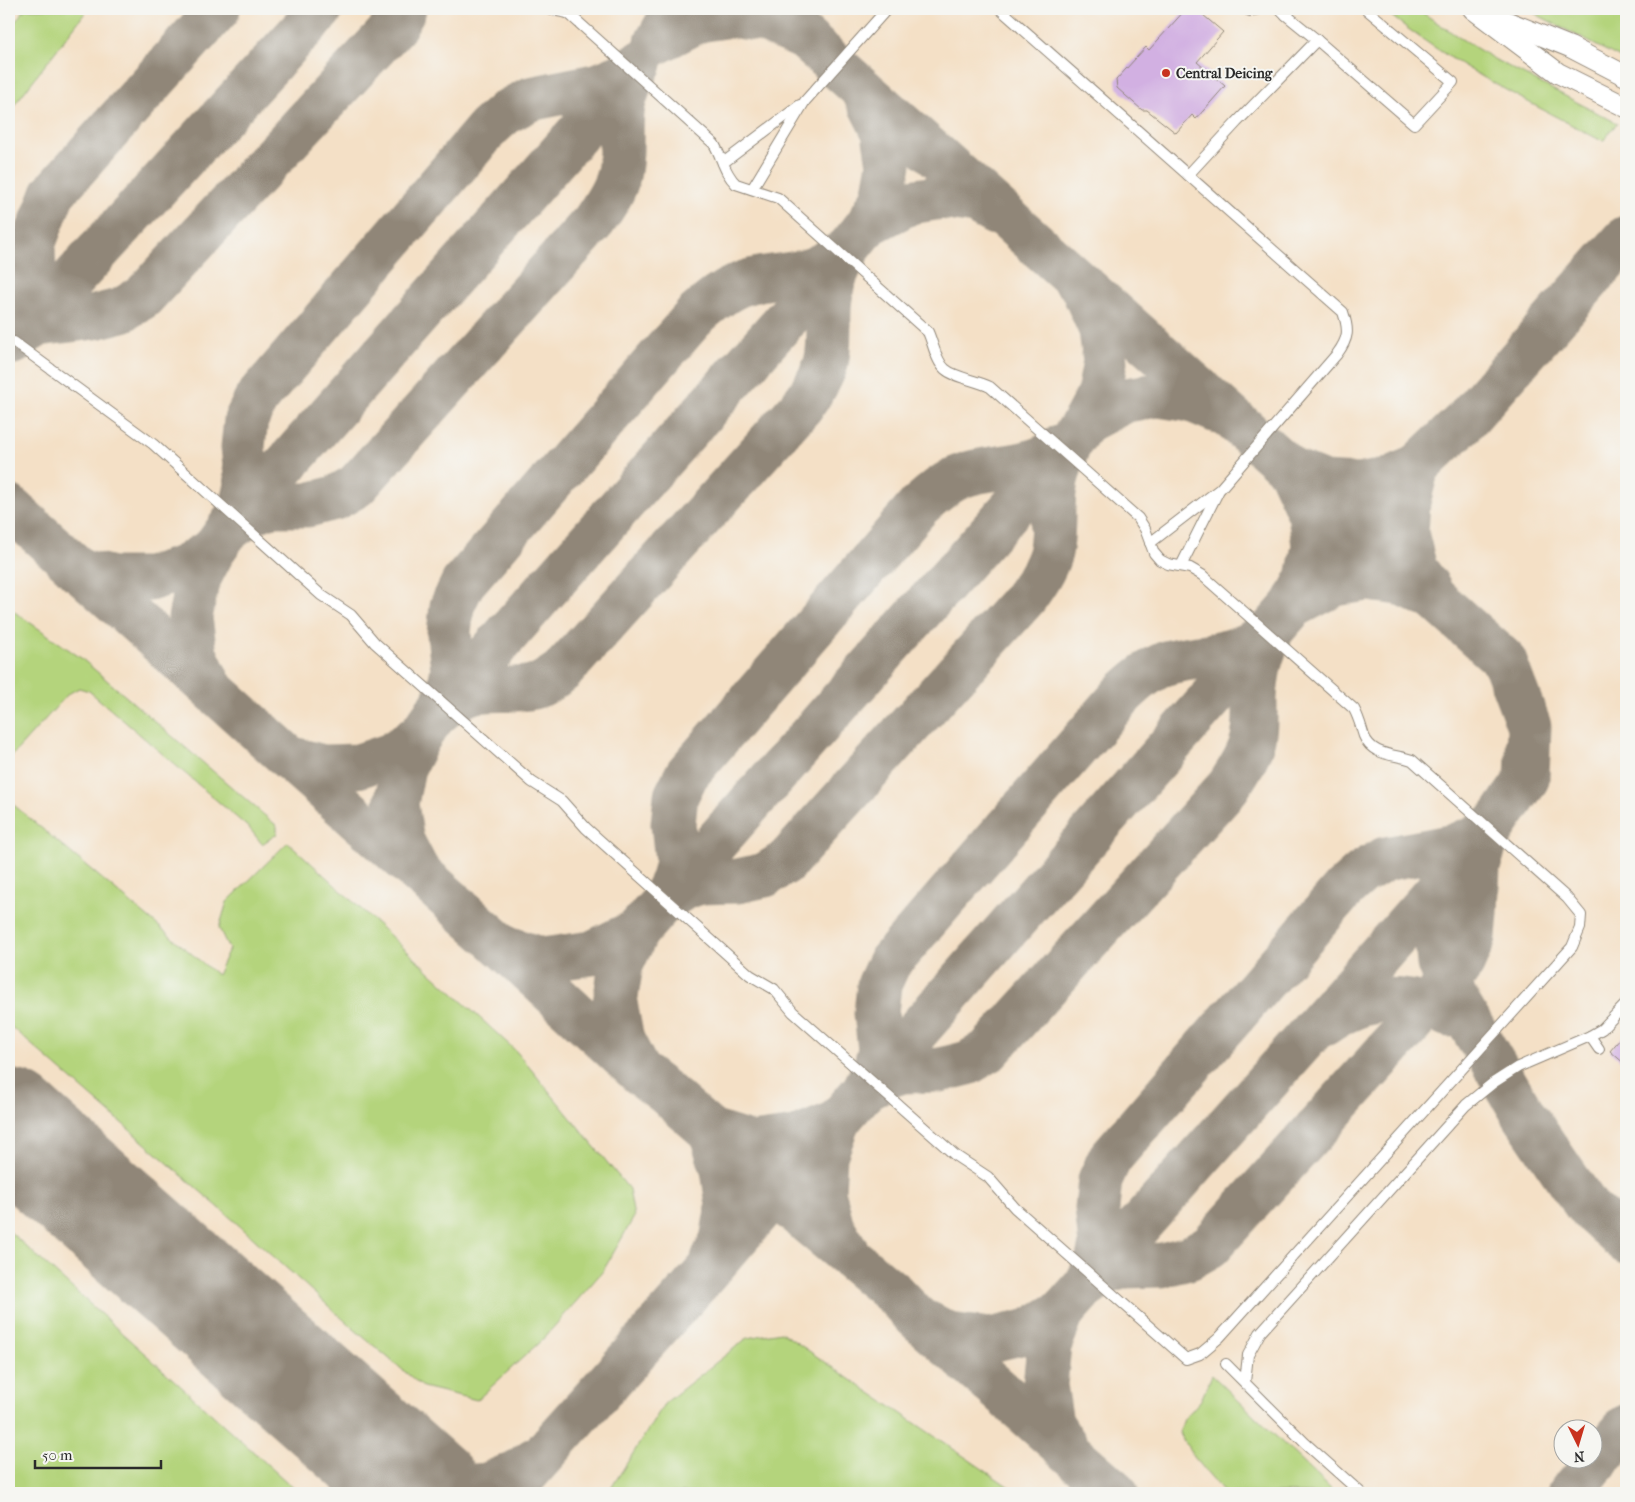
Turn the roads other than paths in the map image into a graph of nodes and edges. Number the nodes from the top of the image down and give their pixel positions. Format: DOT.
graph roads {
  1 [pos="548,9"];
  2 [pos="887,9"];
  3 [pos="1000,9"];
  4 [pos="1246,9"];
  5 [pos="1259,9"];
  6 [pos="1366,9"];
  7 [pos="1474,9"];
  8 [pos="567,11"];
  9 [pos="1286,11"];
  10 [pos="1317,40"];
  11 [pos="1626,76"];
  12 [pos="805,101"];
  13 [pos="1626,106"];
  14 [pos="723,163"];
  15 [pos="1188,175"];
  16 [pos="752,189"];
  17 [pos="14,342"];
  18 [pos="1220,488"];
  19 [pos="1150,543"];
  20 [pos="1181,566"];
  21 [pos="1626,1004"];
  22 [pos="1590,1036"];
  23 [pos="1599,1049"];
  24 [pos="1226,1364"];
  25 [pos="1245,1382"];
  26 [pos="1361,1493"];
  1 -- 8 [label="lane"];
  2 -- 12 [label="lane"];
  3 -- 15 [label="lane"];
  4 -- 5 [label="lane"];
  6 -- 10 [label="lane"];
  7 -- 11 [label="street"];
  7 -- 13 [label="street"];
  8 -- 14 [label="lane"];
  9 -- 10 [label="lane"];
  10 -- 15 [label="lane"];
  12 -- 14 [label="lane"];
  12 -- 16 [label="lane"];
  14 -- 16 [label="lane"];
  15 -- 18 [label="lane"];
  16 -- 19 [label="lane"];
  17 -- 20 [label="lane"];
  18 -- 19 [label="lane"];
  18 -- 20 [label="lane"];
  19 -- 20 [label="lane"];
  21 -- 22 [label="lane"];
  22 -- 23 [label="lane"];
  22 -- 25 [label="lane"];
  24 -- 25 [label="lane"];
  25 -- 26 [label="lane"];
}
